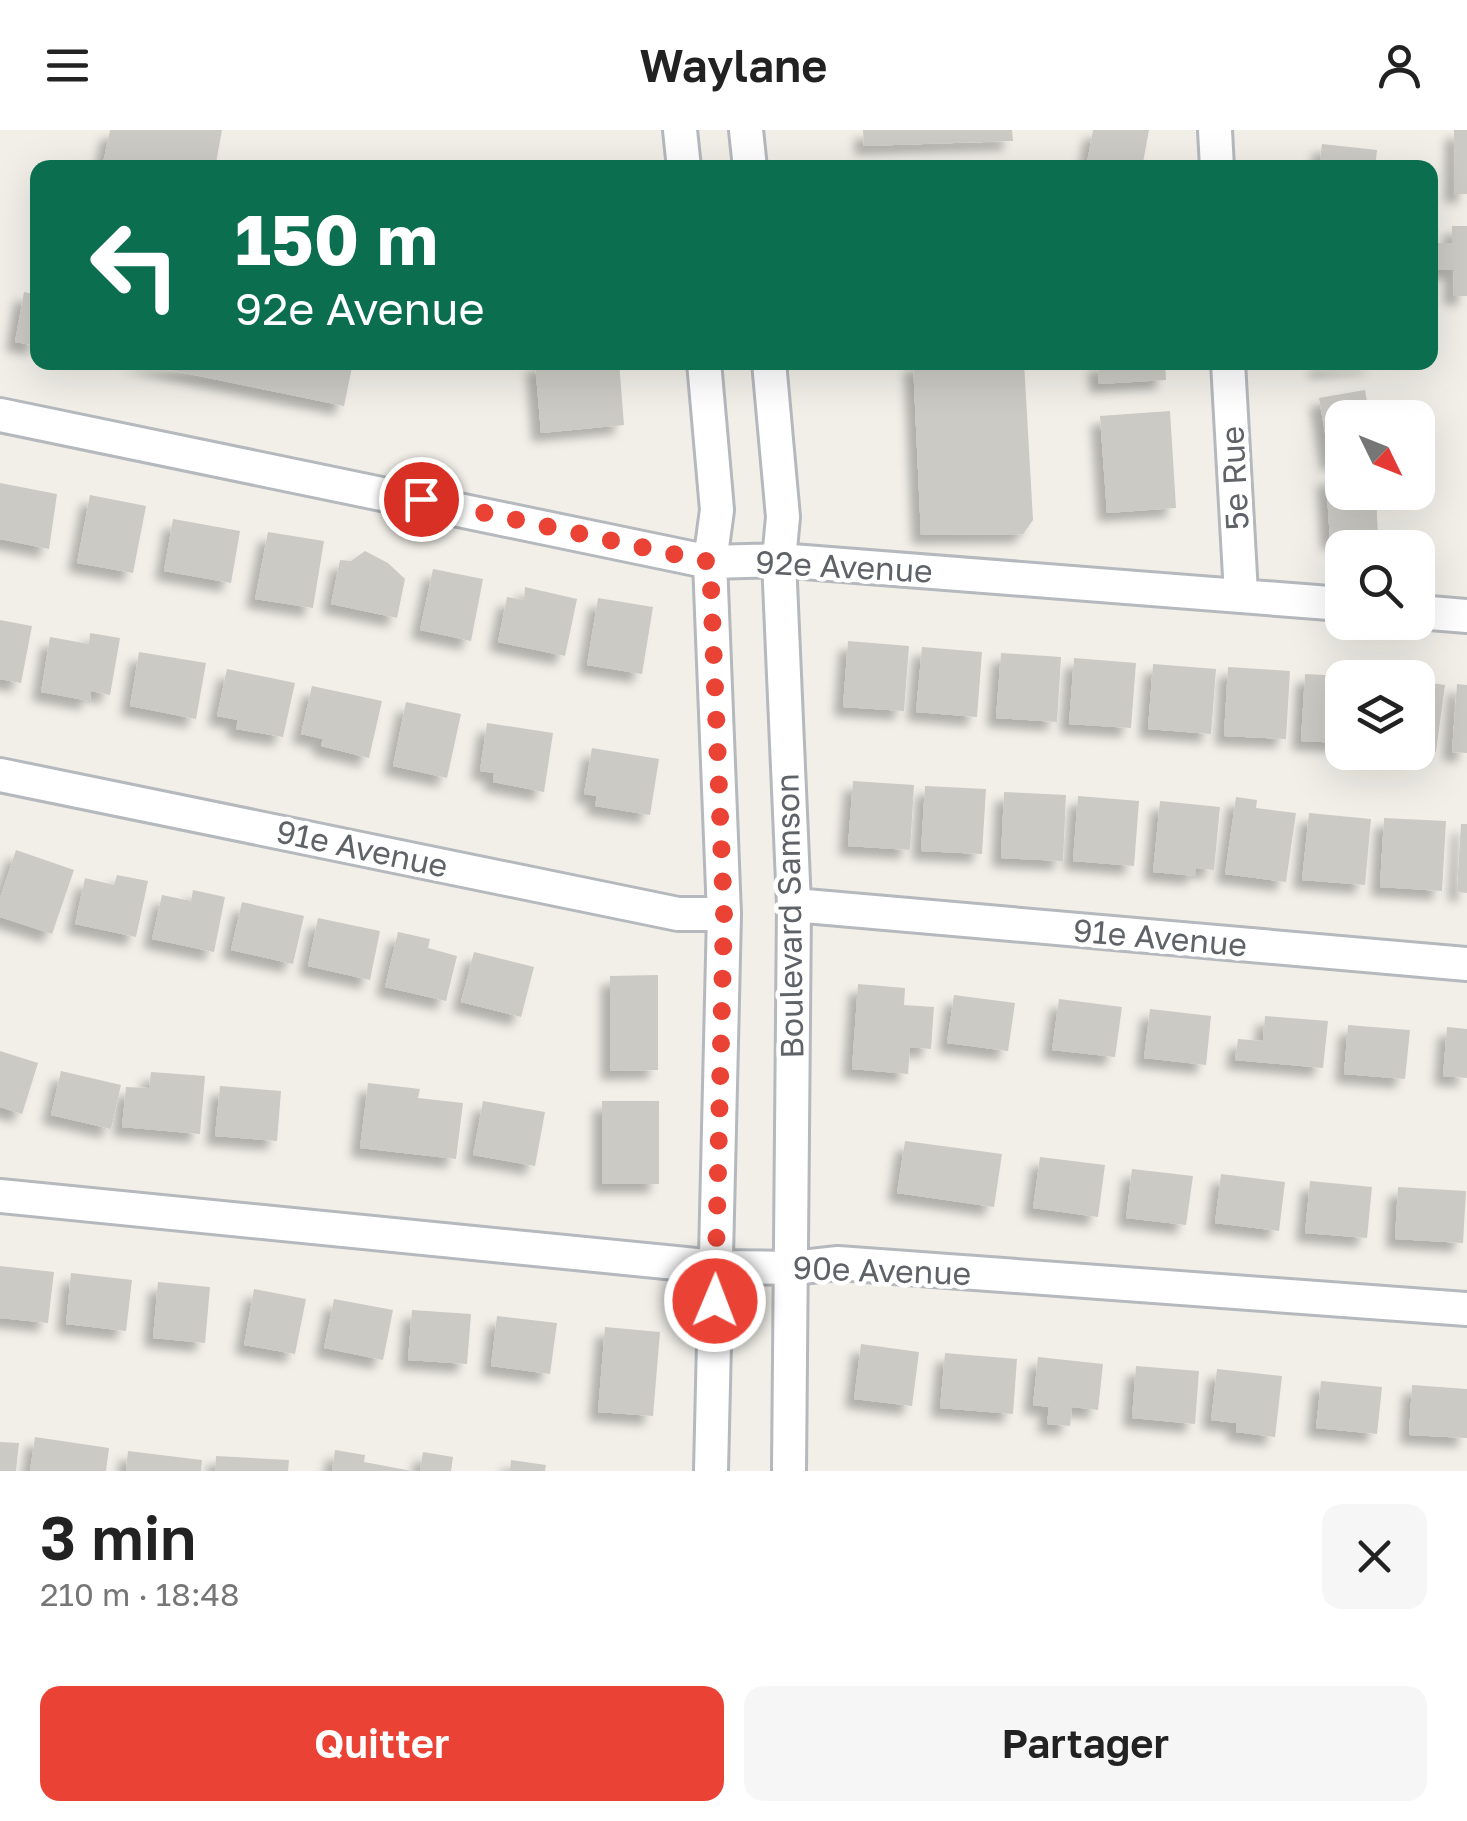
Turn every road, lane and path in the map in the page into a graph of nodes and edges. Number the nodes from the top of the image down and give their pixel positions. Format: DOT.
graph roads {
  1 [pos="680,130"];
  2 [pos="746,130"];
  3 [pos="1214,130"];
  4 [pos="683,160"];
  5 [pos="749,160"];
  6 [pos="1216,160"];
  7 [pos="705,370"];
  8 [pos="769,370"];
  9 [pos="1228,370"];
  10 [pos="0,415"];
  11 [pos="779,560"];
  12 [pos="710,562"];
  13 [pos="1241,594"];
  14 [pos="1325,602"];
  15 [pos="1435,613"];
  16 [pos="1467,616"];
  17 [pos="0,774"];
  18 [pos="794,906"];
  19 [pos="724,914"];
  20 [pos="1467,964"];
  21 [pos="0,1196"];
  22 [pos="716,1267"];
  23 [pos="793,1268"];
  24 [pos="1467,1309"];
  25 [pos="710,1471"];
  26 [pos="789,1471"];
  1 -- 4 [label="street"];
  2 -- 5 [label="street"];
  3 -- 6 [label="street"];
  7 -- 12 [label="street, Boulevard Samson"];
  8 -- 11 [label="street, Boulevard Samson"];
  9 -- 13 [label="street, 5e Rue"];
  10 -- 12 [label="street, 92e Avenue"];
  11 -- 12 [label="street, 92e Avenue"];
  11 -- 13 [label="street, 92e Avenue"];
  11 -- 18 [label="street, Boulevard Samson"];
  12 -- 19 [label="street, Boulevard Samson"];
  13 -- 14 [label="street, 92e Avenue"];
  15 -- 16 [label="street"];
  17 -- 19 [label="street, 91e Avenue"];
  18 -- 20 [label="street, 91e Avenue"];
  18 -- 23 [label="street, Boulevard Samson"];
  19 -- 22 [label="street, Boulevard Samson"];
  21 -- 22 [label="street, 90e Avenue"];
  22 -- 23 [label="street, 90e Avenue"];
  22 -- 25 [label="street, Boulevard Samson"];
  23 -- 24 [label="street, 90e Avenue"];
  23 -- 26 [label="street, Boulevard Samson"];
}
